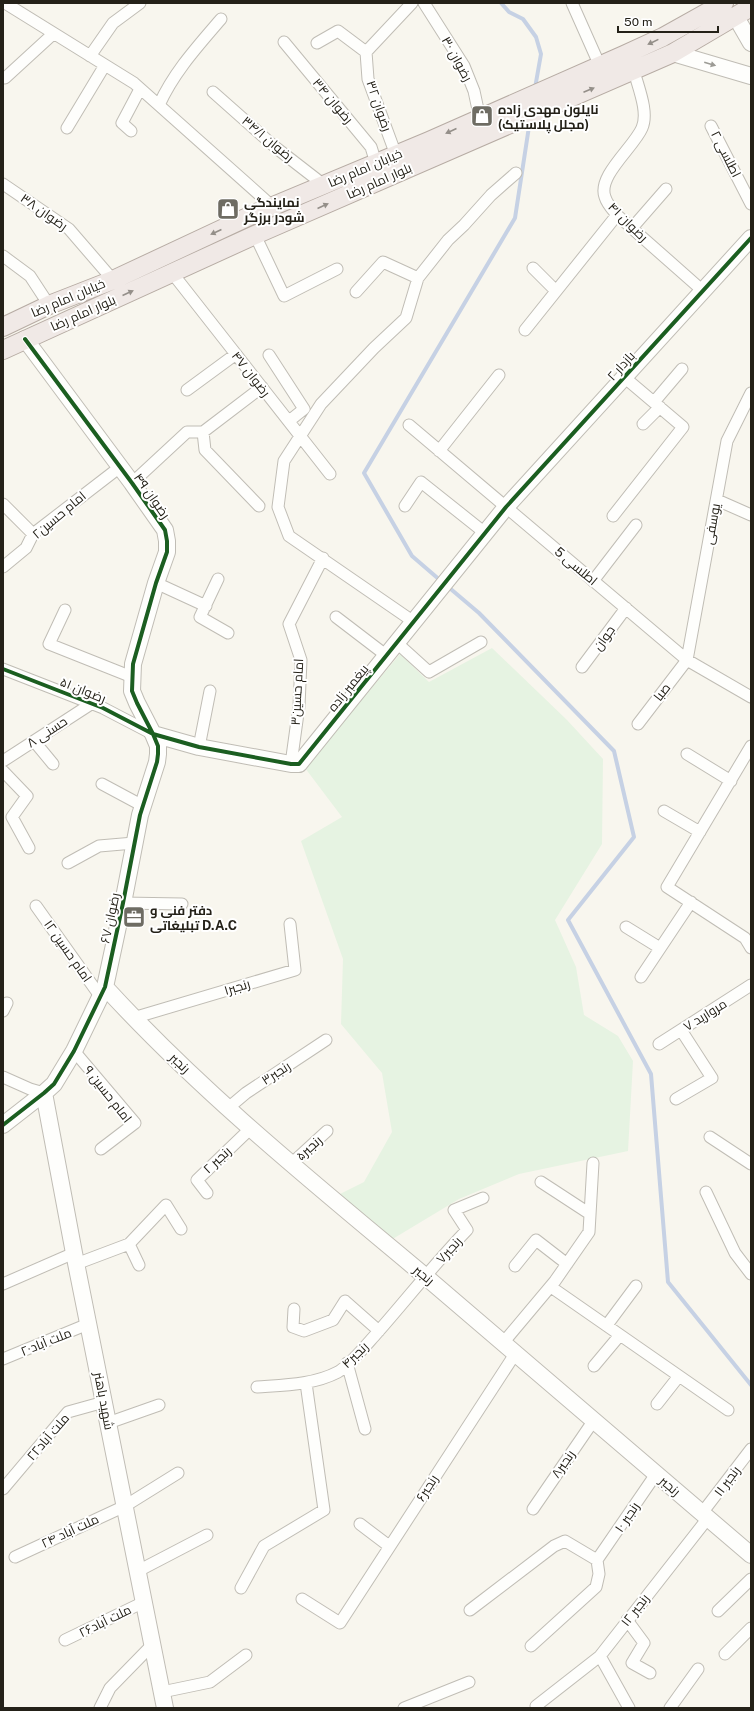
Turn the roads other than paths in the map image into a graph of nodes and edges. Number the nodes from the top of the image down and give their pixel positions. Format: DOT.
graph roads {
  1 [pos="6,3"];
  2 [pos="140,3"];
  3 [pos="412,3"];
  4 [pos="424,3"];
  5 [pos="572,3"];
  6 [pos="724,3"];
  7 [pos="744,12"];
  8 [pos="221,19"];
  9 [pos="53,34"];
  10 [pos="284,42"];
  11 [pos="317,43"];
  12 [pos="751,43"];
  13 [pos="366,52"];
  14 [pos="673,53"];
  15 [pos="90,56"];
  16 [pos="105,65"];
  17 [pos="600,66"];
  18 [pos="634,71"];
  19 [pos="751,76"];
  20 [pos="5,78"];
  21 [pos="140,89"];
  22 [pos="214,92"];
  23 [pos="159,105"];
  24 [pos="480,119"];
  25 [pos="711,126"];
  26 [pos="67,128"];
  27 [pos="131,131"];
  28 [pos="396,155"];
  29 [pos="376,163"];
  30 [pos="516,173"];
  31 [pos="3,184"];
  32 [pos="324,185"];
  33 [pos="666,189"];
  34 [pos="751,204"];
  35 [pos="272,206"];
  36 [pos="617,215"];
  37 [pos="632,228"];
  38 [pos="255,235"];
  39 [pos="751,238"];
  40 [pos="3,256"];
  41 [pos="533,268"];
  42 [pos="337,269"];
  43 [pos="173,274"];
  44 [pos="418,278"];
  45 [pos="113,280"];
  46 [pos="556,291"];
  47 [pos="703,291"];
  48 [pos="356,292"];
  49 [pos="49,305"];
  50 [pos="3,326"];
  51 [pos="525,330"];
  52 [pos="26,338"];
  53 [pos="3,350"];
  54 [pos="236,354"];
  55 [pos="269,355"];
  56 [pos="682,369"];
  57 [pos="499,375"];
  58 [pos="624,377"];
  59 [pos="262,387"];
  60 [pos="187,390"];
  61 [pos="751,393"];
  62 [pos="657,405"];
  63 [pos="289,421"];
  64 [pos="643,424"];
  65 [pos="409,425"];
  66 [pos="202,432"];
  67 [pos="300,436"];
  68 [pos="439,451"];
  69 [pos="120,467"];
  70 [pos="330,474"];
  71 [pos="132,483"];
  72 [pos="717,500"];
  73 [pos="3,504"];
  74 [pos="259,506"];
  75 [pos="405,506"];
  76 [pos="506,507"];
  77 [pos="751,515"];
  78 [pos="613,516"];
  79 [pos="636,525"];
  80 [pos="485,533"];
  81 [pos="33,534"];
  82 [pos="323,558"];
  83 [pos="3,567"];
  84 [pos="218,579"];
  85 [pos="593,581"];
  86 [pos="156,583"];
  87 [pos="206,606"];
  88 [pos="626,608"];
  89 [pos="65,610"];
  90 [pos="336,618"];
  91 [pos="414,622"];
  92 [pos="228,633"];
  93 [pos="482,642"];
  94 [pos="392,650"];
  95 [pos="687,660"];
  96 [pos="582,667"];
  97 [pos="6,674"];
  98 [pos="132,677"];
  99 [pos="210,691"];
  100 [pos="751,697"];
  101 [pos="91,704"];
  102 [pos="638,724"];
  103 [pos="153,734"];
  104 [pos="34,741"];
  105 [pos="751,746"];
  106 [pos="199,747"];
  107 [pos="687,754"];
  108 [pos="3,761"];
  109 [pos="53,764"];
  110 [pos="291,764"];
  111 [pos="3,771"];
  112 [pos="730,781"];
  113 [pos="102,784"];
  114 [pos="143,806"];
  115 [pos="664,811"];
  116 [pos="700,832"];
  117 [pos="134,844"];
  118 [pos="29,848"];
  119 [pos="68,863"];
  120 [pos="691,902"];
  121 [pos="123,903"];
  122 [pos="182,904"];
  123 [pos="36,906"];
  124 [pos="290,924"];
  125 [pos="626,927"];
  126 [pos="748,933"];
  127 [pos="660,948"];
  128 [pos="751,948"];
  129 [pos="641,977"];
  130 [pos="751,985"];
  131 [pos="102,992"];
  132 [pos="133,1018"];
  133 [pos="681,1030"];
  134 [pos="326,1040"];
  135 [pos="659,1044"];
  136 [pos="74,1051"];
  137 [pos="3,1077"];
  138 [pos="44,1093"];
  139 [pos="676,1099"];
  140 [pos="227,1109"];
  141 [pos="3,1125"];
  142 [pos="250,1129"];
  143 [pos="327,1131"];
  144 [pos="710,1137"];
  145 [pos="101,1149"];
  146 [pos="592,1163"];
  147 [pos="291,1164"];
  148 [pos="751,1164"];
  149 [pos="541,1182"];
  150 [pos="706,1192"];
  151 [pos="207,1193"];
  152 [pos="483,1198"];
  153 [pos="590,1214"];
  154 [pos="182,1229"];
  155 [pos="129,1244"];
  156 [pos="75,1258"];
  157 [pos="567,1264"];
  158 [pos="140,1265"];
  159 [pos="515,1266"];
  160 [pos="751,1274"];
  161 [pos="426,1277"];
  162 [pos="3,1284"];
  163 [pos="551,1286"];
  164 [pos="636,1286"];
  165 [pos="294,1309"];
  166 [pos="88,1324"];
  167 [pos="606,1325"];
  168 [pos="379,1331"];
  169 [pos="620,1335"];
  170 [pos="503,1343"];
  171 [pos="515,1354"];
  172 [pos="3,1359"];
  173 [pos="347,1363"];
  174 [pos="594,1366"];
  175 [pos="679,1376"];
  176 [pos="306,1383"];
  177 [pos="257,1387"];
  178 [pos="104,1402"];
  179 [pos="658,1404"];
  180 [pos="159,1405"];
  181 [pos="728,1410"];
  182 [pos="594,1420"];
  183 [pos="108,1422"];
  184 [pos="364,1429"];
  185 [pos="751,1449"];
  186 [pos="178,1473"];
  187 [pos="656,1474"];
  188 [pos="3,1489"];
  189 [pos="125,1506"];
  190 [pos="533,1509"];
  191 [pos="705,1516"];
  192 [pos="360,1524"];
  193 [pos="207,1535"];
  194 [pos="389,1546"];
  195 [pos="750,1553"];
  196 [pos="15,1557"];
  197 [pos="597,1560"];
  198 [pos="138,1572"];
  199 [pos="751,1579"];
  200 [pos="241,1588"];
  201 [pos="302,1599"];
  202 [pos="144,1602"];
  203 [pos="470,1610"];
  204 [pos="718,1611"];
  205 [pos="627,1620"];
  206 [pos="751,1628"];
  207 [pos="65,1640"];
  208 [pos="152,1645"];
  209 [pos="531,1646"];
  210 [pos="725,1654"];
  211 [pos="246,1656"];
  212 [pos="600,1656"];
  213 [pos="698,1669"];
  214 [pos="650,1673"];
  215 [pos="469,1682"];
  216 [pos="162,1692"];
  217 [pos="536,1706"];
  218 [pos="100,1708"];
  219 [pos="165,1708"];
  220 [pos="404,1708"];
  221 [pos="629,1708"];
  222 [pos="670,1708"];
  1 -- 9 [label="street"];
  2 -- 15 [label="street"];
  3 -- 13 [label="street"];
  4 -- 24 [label="street, رضوان ۳۰"];
  5 -- 17 [label="street"];
  6 -- 17 [label="main road, خیابان امام رضا, one-way"];
  7 -- 12 [label="street"];
  7 -- 14 [label="main road, بلوار امام رضا"];
  8 -- 23 [label="street"];
  9 -- 15 [label="street"];
  9 -- 20 [label="street"];
  10 -- 29 [label="street, رضوان ۳۴"];
  11 -- 13 [label="street"];
  13 -- 28 [label="street, رضوان ۳۲"];
  14 -- 18 [label="main road, بلوار امام رضا"];
  14 -- 19 [label="street, one-way"];
  15 -- 16 [label="street"];
  16 -- 21 [label="street"];
  16 -- 26 [label="street"];
  17 -- 24 [label="main road, خیابان امام رضا"];
  18 -- 36 [label="street, رضوان ۴۱"];
  38 -- 18 [label="main road, بلوار امام رضا, one-way"];
  21 -- 23 [label="street"];
  21 -- 27 [label="street"];
  22 -- 32 [label="street, رضوان ۳۴/۱"];
  23 -- 35 [label="street"];
  24 -- 28 [label="main road, خیابان امام رضا, one-way"];
  25 -- 34 [label="street, اطلسی ۲"];
  28 -- 29 [label="main road, خیابان امام رضا"];
  29 -- 32 [label="main road, خیابان امام رضا"];
  30 -- 44 [label="street"];
  31 -- 45 [label="street, رضوان ۳۸"];
  32 -- 35 [label="main road, خیابان امام رضا"];
  33 -- 37 [label="street"];
  35 -- 45 [label="main road, خیابان امام رضا, one-way"];
  36 -- 37 [label="street, رضوان ۴۱"];
  36 -- 46 [label="street"];
  37 -- 47 [label="street, رضوان ۴۱"];
  38 -- 42 [label="street"];
  38 -- 43 [label="main road, بلوار امام رضا"];
  39 -- 47 [label="street, بازدار ۲"];
  40 -- 49 [label="street"];
  41 -- 46 [label="street"];
  52 -- 43 [label="main road, بلوار امام رضا, one-way"];
  43 -- 54 [label="street, رضوان ۴۷"];
  44 -- 48 [label="street"];
  44 -- 67 [label="street"];
  45 -- 49 [label="main road, خیابان امام رضا"];
  46 -- 51 [label="street"];
  47 -- 58 [label="street, بازدار ۲"];
  49 -- 50 [label="main road, خیابان امام رضا"];
  52 -- 53 [label="main road, بلوار امام رضا"];
  52 -- 69 [label="street, رضوان ۴۹"];
  54 -- 59 [label="street, رضوان ۴۷"];
  54 -- 60 [label="street"];
  55 -- 63 [label="street"];
  56 -- 62 [label="street"];
  57 -- 68 [label="street"];
  58 -- 62 [label="street"];
  58 -- 76 [label="street, بازدار ۲"];
  59 -- 63 [label="street, رضوان ۴۷"];
  59 -- 66 [label="street"];
  61 -- 72 [label="street, یوسفی"];
  62 -- 64 [label="street"];
  62 -- 78 [label="street"];
  63 -- 67 [label="street, رضوان ۴۷"];
  65 -- 68 [label="street, اطلسی 5"];
  66 -- 71 [label="street"];
  66 -- 74 [label="street"];
  67 -- 70 [label="street, رضوان ۴۷"];
  67 -- 82 [label="street"];
  68 -- 76 [label="street, اطلسی 5"];
  69 -- 71 [label="street, رضوان ۴۹"];
  69 -- 81 [label="street, امام حسین۲"];
  71 -- 86 [label="street, رضوان ۴۹"];
  72 -- 77 [label="street"];
  72 -- 95 [label="street, یوسفی"];
  73 -- 81 [label="street"];
  75 -- 80 [label="street"];
  76 -- 80 [label="street, پیغمبر زاده"];
  76 -- 85 [label="street, اطلسی 5"];
  79 -- 85 [label="street"];
  80 -- 91 [label="street, پیغمبر زاده"];
  81 -- 83 [label="street, امام حسین۲"];
  82 -- 91 [label="street"];
  82 -- 110 [label="street, امام حسین۳"];
  84 -- 87 [label="street"];
  85 -- 88 [label="street, اطلسی 5"];
  86 -- 87 [label="street"];
  86 -- 98 [label="street, رضوان ۴۹"];
  87 -- 92 [label="street"];
  88 -- 95 [label="street, اطلسی 5"];
  88 -- 96 [label="street, جوان"];
  89 -- 98 [label="street"];
  90 -- 94 [label="street"];
  91 -- 94 [label="street, پیغمبر زاده"];
  93 -- 94 [label="street"];
  94 -- 110 [label="street, پیغمبر زاده"];
  95 -- 100 [label="street, اطلسی 5"];
  95 -- 102 [label="street, صبا"];
  97 -- 101 [label="street, رضوان ۵۱"];
  98 -- 103 [label="street, رضوان ۴۹"];
  99 -- 106 [label="street"];
  101 -- 103 [label="street, رضوان ۵۱"];
  101 -- 104 [label="street, حسنی ۸"];
  103 -- 106 [label="street"];
  103 -- 114 [label="street, رضوان ۶۷"];
  104 -- 108 [label="street, حسنی ۸"];
  104 -- 109 [label="street"];
  105 -- 112 [label="street"];
  106 -- 110 [label="street"];
  107 -- 112 [label="street"];
  111 -- 118 [label="street"];
  112 -- 116 [label="street"];
  113 -- 114 [label="street"];
  114 -- 117 [label="street, رضوان ۶۷"];
  115 -- 116 [label="street"];
  116 -- 120 [label="street"];
  117 -- 119 [label="street"];
  117 -- 121 [label="street, رضوان ۶۷"];
  120 -- 126 [label="street"];
  120 -- 127 [label="street"];
  121 -- 122 [label="street"];
  121 -- 131 [label="street, رضوان ۶۷"];
  123 -- 131 [label="street, امام حسین ۱۲"];
  124 -- 132 [label="street, رنجبر۱"];
  125 -- 127 [label="street"];
  126 -- 128 [label="street"];
  127 -- 129 [label="street"];
  130 -- 133 [label="street, مروارید ۷"];
  131 -- 132 [label="street, رنجبر"];
  131 -- 136 [label="street, رضوان ۶۷"];
  132 -- 140 [label="street, رنجبر"];
  133 -- 135 [label="street, مروارید ۷"];
  133 -- 139 [label="street"];
  134 -- 140 [label="street, رنجبر۳"];
  136 -- 138 [label="street, رضوان ۶۷"];
  136 -- 145 [label="street, امام حسین ۹"];
  137 -- 138 [label="street"];
  138 -- 141 [label="street, رضوان ۶۷"];
  138 -- 156 [label="street, شهید باهنر"];
  140 -- 142 [label="street, رنجبر"];
  142 -- 147 [label="street, رنجبر"];
  142 -- 151 [label="street, رنجبر ۲"];
  143 -- 147 [label="street, رنجبر۵"];
  144 -- 148 [label="street"];
  146 -- 153 [label="street"];
  147 -- 161 [label="street, رنجبر"];
  149 -- 153 [label="street"];
  150 -- 160 [label="street"];
  152 -- 161 [label="street, رنجبر۷"];
  153 -- 157 [label="street"];
  154 -- 155 [label="street"];
  155 -- 156 [label="street"];
  155 -- 158 [label="street"];
  156 -- 162 [label="street"];
  156 -- 166 [label="street, شهید باهنر"];
  157 -- 159 [label="street"];
  157 -- 163 [label="street"];
  161 -- 168 [label="street, رنجبر۴"];
  161 -- 170 [label="street, رنجبر"];
  163 -- 167 [label="street"];
  163 -- 170 [label="street"];
  164 -- 167 [label="street"];
  165 -- 168 [label="street"];
  166 -- 172 [label="street, ملت آباد۲۰"];
  166 -- 178 [label="street, شهید باهنر"];
  167 -- 169 [label="street"];
  168 -- 173 [label="street, رنجبر۴"];
  169 -- 174 [label="street"];
  169 -- 175 [label="street"];
  170 -- 171 [label="street, رنجبر"];
  171 -- 182 [label="street, رنجبر"];
  171 -- 194 [label="street, رنجبر۶"];
  173 -- 176 [label="street, رنجبر۴"];
  173 -- 184 [label="street"];
  175 -- 179 [label="street"];
  175 -- 181 [label="street"];
  176 -- 177 [label="street, رنجبر۴"];
  176 -- 200 [label="street"];
  178 -- 183 [label="street, شهید باهنر"];
  178 -- 188 [label="street, ملت آباد۲۲"];
  180 -- 183 [label="street"];
  182 -- 187 [label="street, رنجبر"];
  182 -- 190 [label="street, رنجبر۸"];
  183 -- 189 [label="street, شهید باهنر"];
  185 -- 191 [label="street, رنجبر ۱۱"];
  186 -- 189 [label="street, ملت آباد ۲۴"];
  187 -- 191 [label="street, رنجبر"];
  187 -- 197 [label="street, رنجبر ۱۰"];
  189 -- 196 [label="street, ملت آباد ۲۴"];
  189 -- 198 [label="street, شهید باهنر"];
  191 -- 195 [label="street, رنجبر"];
  191 -- 205 [label="street, رنجبر ۱۲"];
  192 -- 194 [label="street"];
  193 -- 198 [label="street"];
  194 -- 201 [label="street, رنجبر۶"];
  197 -- 203 [label="street"];
  197 -- 209 [label="street"];
  198 -- 202 [label="street, شهید باهنر"];
  199 -- 204 [label="street"];
  202 -- 207 [label="street, ملت آباد۲۶"];
  202 -- 208 [label="street, شهید باهنر"];
  205 -- 212 [label="street, رنجبر ۱۲"];
  205 -- 214 [label="street"];
  206 -- 210 [label="street"];
  208 -- 216 [label="street, شهید باهنر"];
  208 -- 218 [label="street"];
  211 -- 216 [label="street"];
  212 -- 217 [label="street, رنجبر ۱۲"];
  212 -- 221 [label="street"];
  213 -- 222 [label="street"];
  215 -- 220 [label="street"];
  216 -- 219 [label="street, شهید باهنر"];
}
